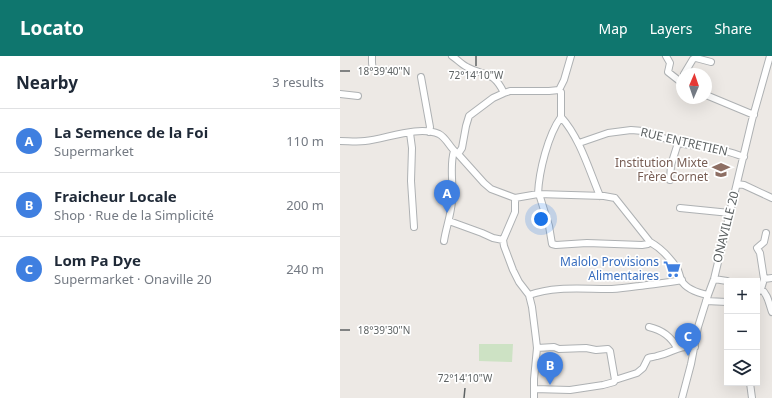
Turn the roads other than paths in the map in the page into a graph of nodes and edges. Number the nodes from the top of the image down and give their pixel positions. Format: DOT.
graph roads {
  1 [pos="372,56"];
  2 [pos="452,56"];
  3 [pos="571,56"];
  4 [pos="666,56"];
  5 [pos="770,56"];
  6 [pos="711,62"];
  7 [pos="687,68"];
  8 [pos="378,72"];
  9 [pos="421,77"];
  10 [pos="676,78"];
  11 [pos="559,90"];
  12 [pos="504,93"];
  13 [pos="340,94"];
  14 [pos="358,96"];
  15 [pos="712,98"];
  16 [pos="754,115"];
  17 [pos="561,117"];
  18 [pos="430,132"];
  19 [pos="410,133"];
  20 [pos="340,141"];
  21 [pos="678,143"];
  22 [pos="579,144"];
  23 [pos="456,152"];
  24 [pos="744,156"];
  25 [pos="670,180"];
  26 [pos="738,184"];
  27 [pos="539,194"];
  28 [pos="600,196"];
  29 [pos="515,198"];
  30 [pos="772,198"];
  31 [pos="680,208"];
  32 [pos="730,213"];
  33 [pos="449,221"];
  34 [pos="414,227"];
  35 [pos="766,233"];
  36 [pos="503,240"];
  37 [pos="444,241"];
  38 [pos="650,242"];
  39 [pos="772,278"];
  40 [pos="714,279"];
  41 [pos="764,279"];
  42 [pos="682,280"];
  43 [pos="724,281"];
  44 [pos="760,286"];
  45 [pos="760,290"];
  46 [pos="529,294"];
  47 [pos="707,298"];
  48 [pos="724,301"];
  49 [pos="772,312"];
  50 [pos="649,327"];
  51 [pos="695,347"];
  52 [pos="537,348"];
  53 [pos="677,348"];
  54 [pos="615,380"];
  55 [pos="750,386"];
  56 [pos="534,389"];
  57 [pos="534,398"];
  58 [pos="682,398"];
  59 [pos="752,398"];
  1 -- 8 [label="street"];
  2 -- 12 [label="street"];
  3 -- 11 [label="street"];
  4 -- 10 [label="street"];
  5 -- 16 [label="street, ONAVILLE 20"];
  6 -- 7 [label="street"];
  9 -- 18 [label="street"];
  11 -- 12 [label="street"];
  11 -- 17 [label="street"];
  12 -- 23 [label="street"];
  13 -- 14 [label="street"];
  15 -- 16 [label="street"];
  16 -- 24 [label="street, ONAVILLE 20"];
  17 -- 22 [label="street"];
  17 -- 27 [label="street"];
  18 -- 19 [label="street"];
  18 -- 23 [label="street"];
  19 -- 20 [label="street"];
  19 -- 34 [label="street"];
  21 -- 22 [label="street, RUE ENTRETIEN"];
  21 -- 24 [label="street, RUE ENTRETIEN"];
  21 -- 25 [label="street"];
  22 -- 28 [label="street"];
  23 -- 29 [label="street"];
  23 -- 33 [label="street"];
  24 -- 26 [label="street, ONAVILLE 20"];
  26 -- 30 [label="street"];
  26 -- 32 [label="street, ONAVILLE 20"];
  27 -- 28 [label="street"];
  27 -- 29 [label="street"];
  27 -- 38 [label="street"];
  28 -- 38 [label="street"];
  29 -- 36 [label="street"];
  31 -- 32 [label="street"];
  32 -- 40 [label="street, ONAVILLE 20"];
  33 -- 36 [label="street"];
  33 -- 37 [label="street"];
  35 -- 41 [label="street"];
  36 -- 46 [label="street"];
  38 -- 42 [label="street"];
  39 -- 41 [label="street"];
  40 -- 43 [label="street"];
  40 -- 47 [label="street, ONAVILLE 20"];
  41 -- 44 [label="street"];
  42 -- 46 [label="street"];
  42 -- 47 [label="street"];
  45 -- 49 [label="street"];
  46 -- 52 [label="street"];
  47 -- 48 [label="street"];
  47 -- 51 [label="street, ONAVILLE 20"];
  50 -- 53 [label="street"];
  51 -- 53 [label="street"];
  51 -- 58 [label="street, ONAVILLE 20"];
  52 -- 54 [label="street"];
  52 -- 56 [label="street"];
  53 -- 54 [label="street"];
  54 -- 56 [label="street"];
  55 -- 59 [label="street"];
  56 -- 57 [label="street"];
}
